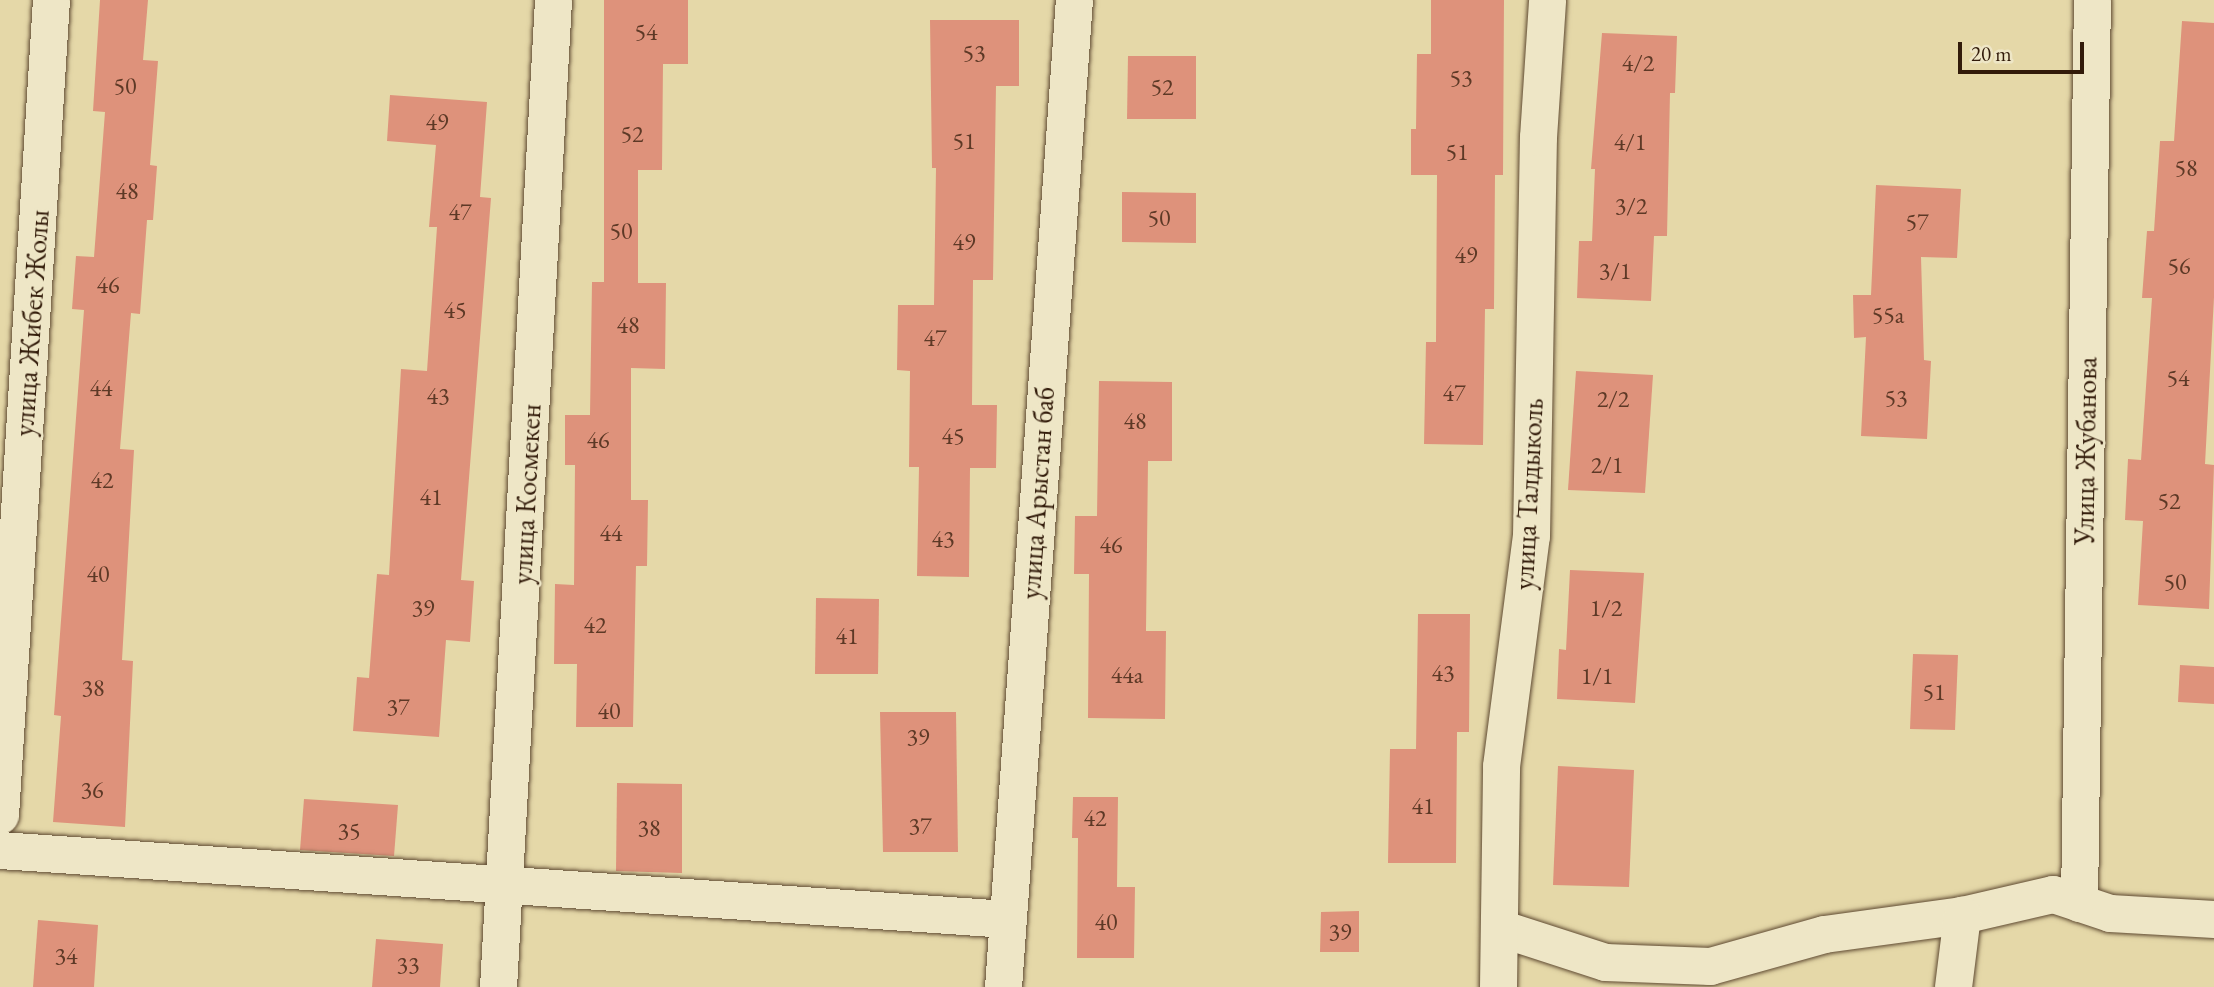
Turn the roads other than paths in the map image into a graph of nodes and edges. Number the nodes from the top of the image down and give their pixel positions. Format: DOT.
graph roads {
  1 [pos="51,0"];
  2 [pos="553,0"];
  3 [pos="1074,0"];
  4 [pos="1548,0"];
  5 [pos="2092,0"];
  6 [pos="0,815"];
  7 [pos="0,850"];
  8 [pos="505,884"];
  9 [pos="2079,902"];
  10 [pos="1962,915"];
  11 [pos="1007,919"];
  12 [pos="2214,919"];
  13 [pos="1500,928"];
  14 [pos="498,987"];
  15 [pos="1003,987"];
  16 [pos="1498,987"];
  17 [pos="1953,987"];
  1 -- 6 [label="street, улица Жибек Жолы"];
  2 -- 8 [label="street, улица Космекен"];
  3 -- 11 [label="street, улица Арыстан баб"];
  4 -- 13 [label="street, улица Талдыколь"];
  5 -- 9 [label="street, Улица Жубанова"];
  7 -- 8 [label="street"];
  8 -- 11 [label="street"];
  8 -- 14 [label="street, улица Космекен"];
  9 -- 10 [label="street"];
  9 -- 12 [label="street"];
  10 -- 13 [label="street"];
  10 -- 17 [label="street"];
  11 -- 15 [label="street, улица Арыстан баб"];
  13 -- 16 [label="street, улица Талдыколь"];
}
